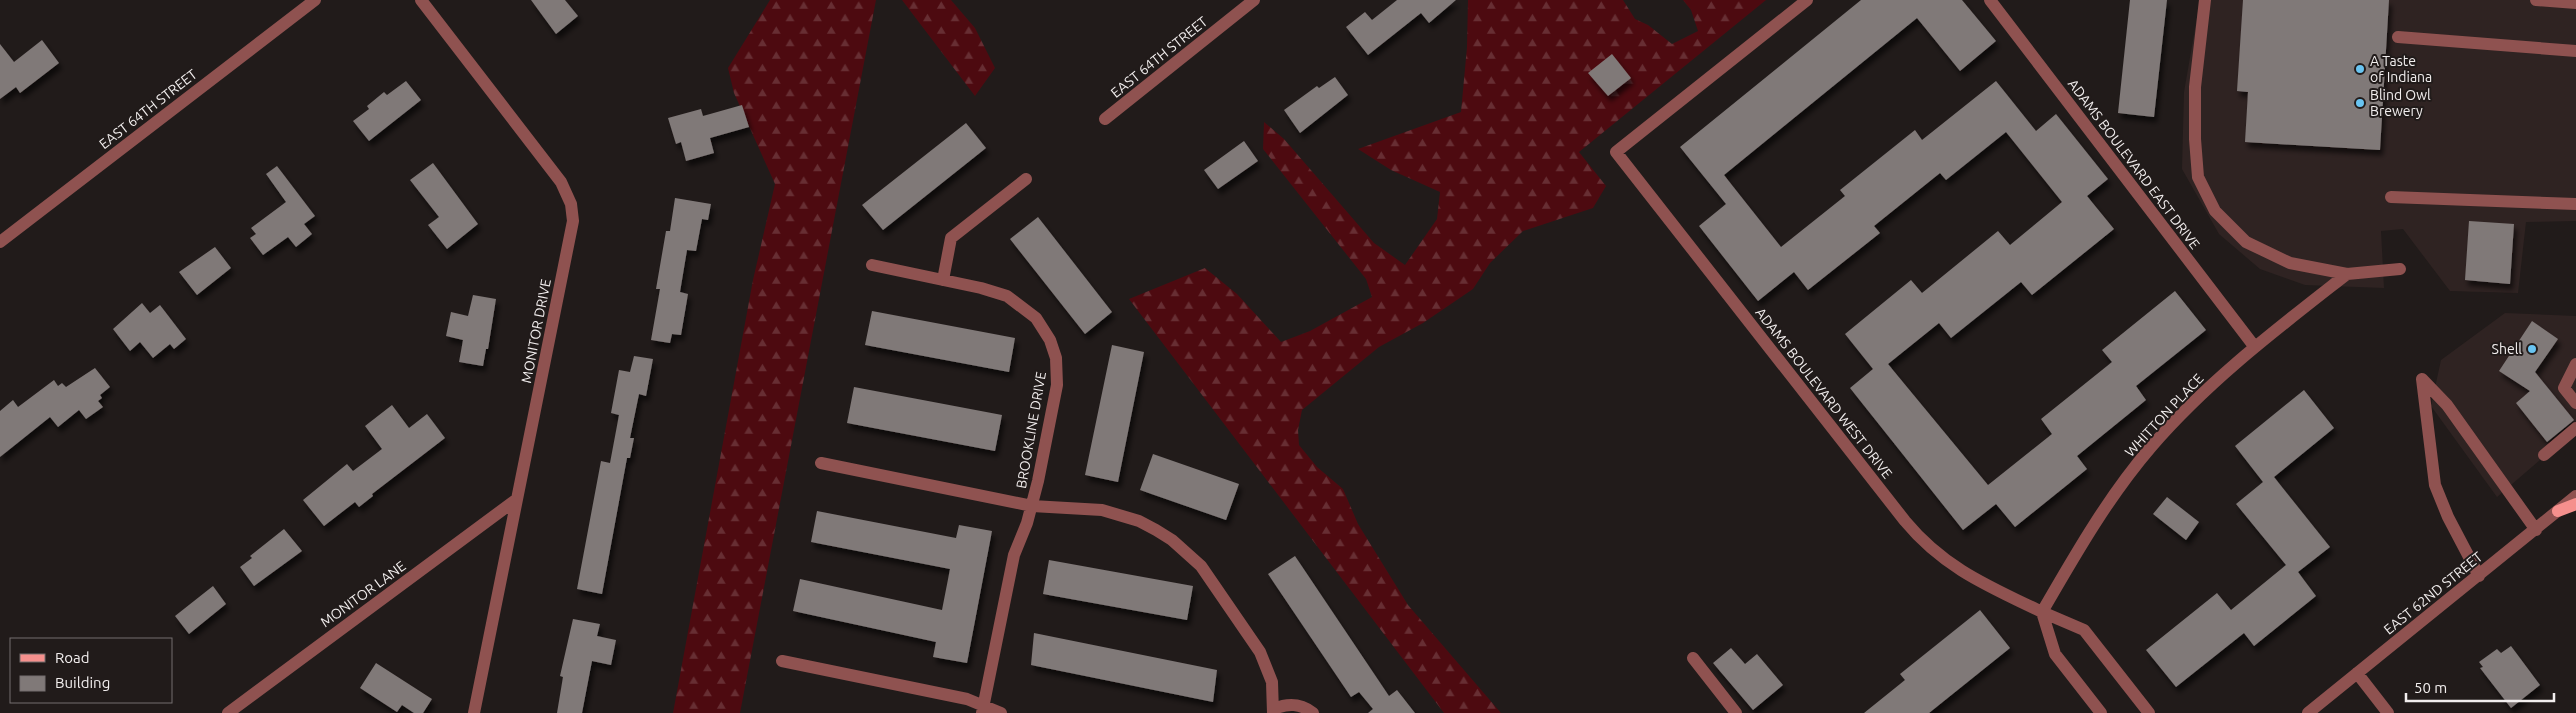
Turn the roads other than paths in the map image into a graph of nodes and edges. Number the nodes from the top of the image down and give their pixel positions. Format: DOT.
graph roads {
  1 [pos="315,0"];
  2 [pos="421,0"];
  3 [pos="1254,0"];
  4 [pos="1807,0"];
  5 [pos="1990,0"];
  6 [pos="2205,0"];
  7 [pos="2536,0"];
  8 [pos="2576,2"];
  9 [pos="2398,37"];
  10 [pos="2576,51"];
  11 [pos="1106,119"];
  12 [pos="1026,179"];
  13 [pos="2391,197"];
  14 [pos="2576,204"];
  15 [pos="0,242"];
  16 [pos="872,265"];
  17 [pos="2400,269"];
  18 [pos="2347,274"];
  19 [pos="942,280"];
  20 [pos="2254,346"];
  21 [pos="2576,364"];
  22 [pos="2576,403"];
  23 [pos="2576,428"];
  24 [pos="2544,455"];
  25 [pos="822,463"];
  26 [pos="2576,496"];
  27 [pos="517,500"];
  28 [pos="2576,504"];
  29 [pos="1032,506"];
  30 [pos="2558,511"];
  31 [pos="2536,530"];
  32 [pos="2479,576"];
  33 [pos="2042,612"];
  34 [pos="1693,658"];
  35 [pos="782,661"];
  36 [pos="2357,673"];
  37 [pos="983,709"];
  38 [pos="1274,711"];
  39 [pos="228,713"];
  40 [pos="474,713"];
  41 [pos="1001,713"];
  42 [pos="1313,713"];
  43 [pos="1736,713"];
  44 [pos="2101,713"];
  45 [pos="2149,713"];
  46 [pos="2308,713"];
  47 [pos="2388,713"];
  1 -- 15 [label="street, EAST 64TH STREET"];
  2 -- 27 [label="street, MONITOR DRIVE"];
  3 -- 11 [label="street, EAST 64TH STREET"];
  4 -- 33 [label="street, ADAMS BOULEVARD WEST DRIVE"];
  5 -- 20 [label="street, ADAMS BOULEVARD EAST DRIVE"];
  6 -- 18 [label="street"];
  7 -- 8 [label="street"];
  9 -- 10 [label="street"];
  12 -- 19 [label="street"];
  13 -- 14 [label="street"];
  16 -- 19 [label="street, BROOKLINE DRIVE"];
  17 -- 18 [label="street"];
  18 -- 20 [label="street, WHITTON PLACE"];
  19 -- 29 [label="street, BROOKLINE DRIVE"];
  20 -- 33 [label="street, WHITTON PLACE"];
  21 -- 22 [label="street"];
  23 -- 24 [label="street"];
  25 -- 29 [label="street"];
  26 -- 30 [label="street, EAST 62ND STREET"];
  27 -- 39 [label="street, MONITOR LANE"];
  27 -- 40 [label="street, MONITOR DRIVE"];
  28 -- 30 [label="main road"];
  29 -- 37 [label="street, BROOKLINE DRIVE"];
  29 -- 38 [label="street, BROOKLINE DRIVE"];
  30 -- 31 [label="street, EAST 62ND STREET"];
  31 -- 32 [label="street, EAST 62ND STREET"];
  31 -- 32 [label="street"];
  32 -- 36 [label="street, EAST 62ND STREET"];
  33 -- 44 [label="street"];
  33 -- 45 [label="street, ADAMS BOULEVARD WEST DRIVE"];
  34 -- 43 [label="street"];
  35 -- 37 [label="street"];
  36 -- 46 [label="street, EAST 62ND STREET"];
  36 -- 47 [label="street"];
  37 -- 41 [label="street"];
  38 -- 42 [label="street"];
}
